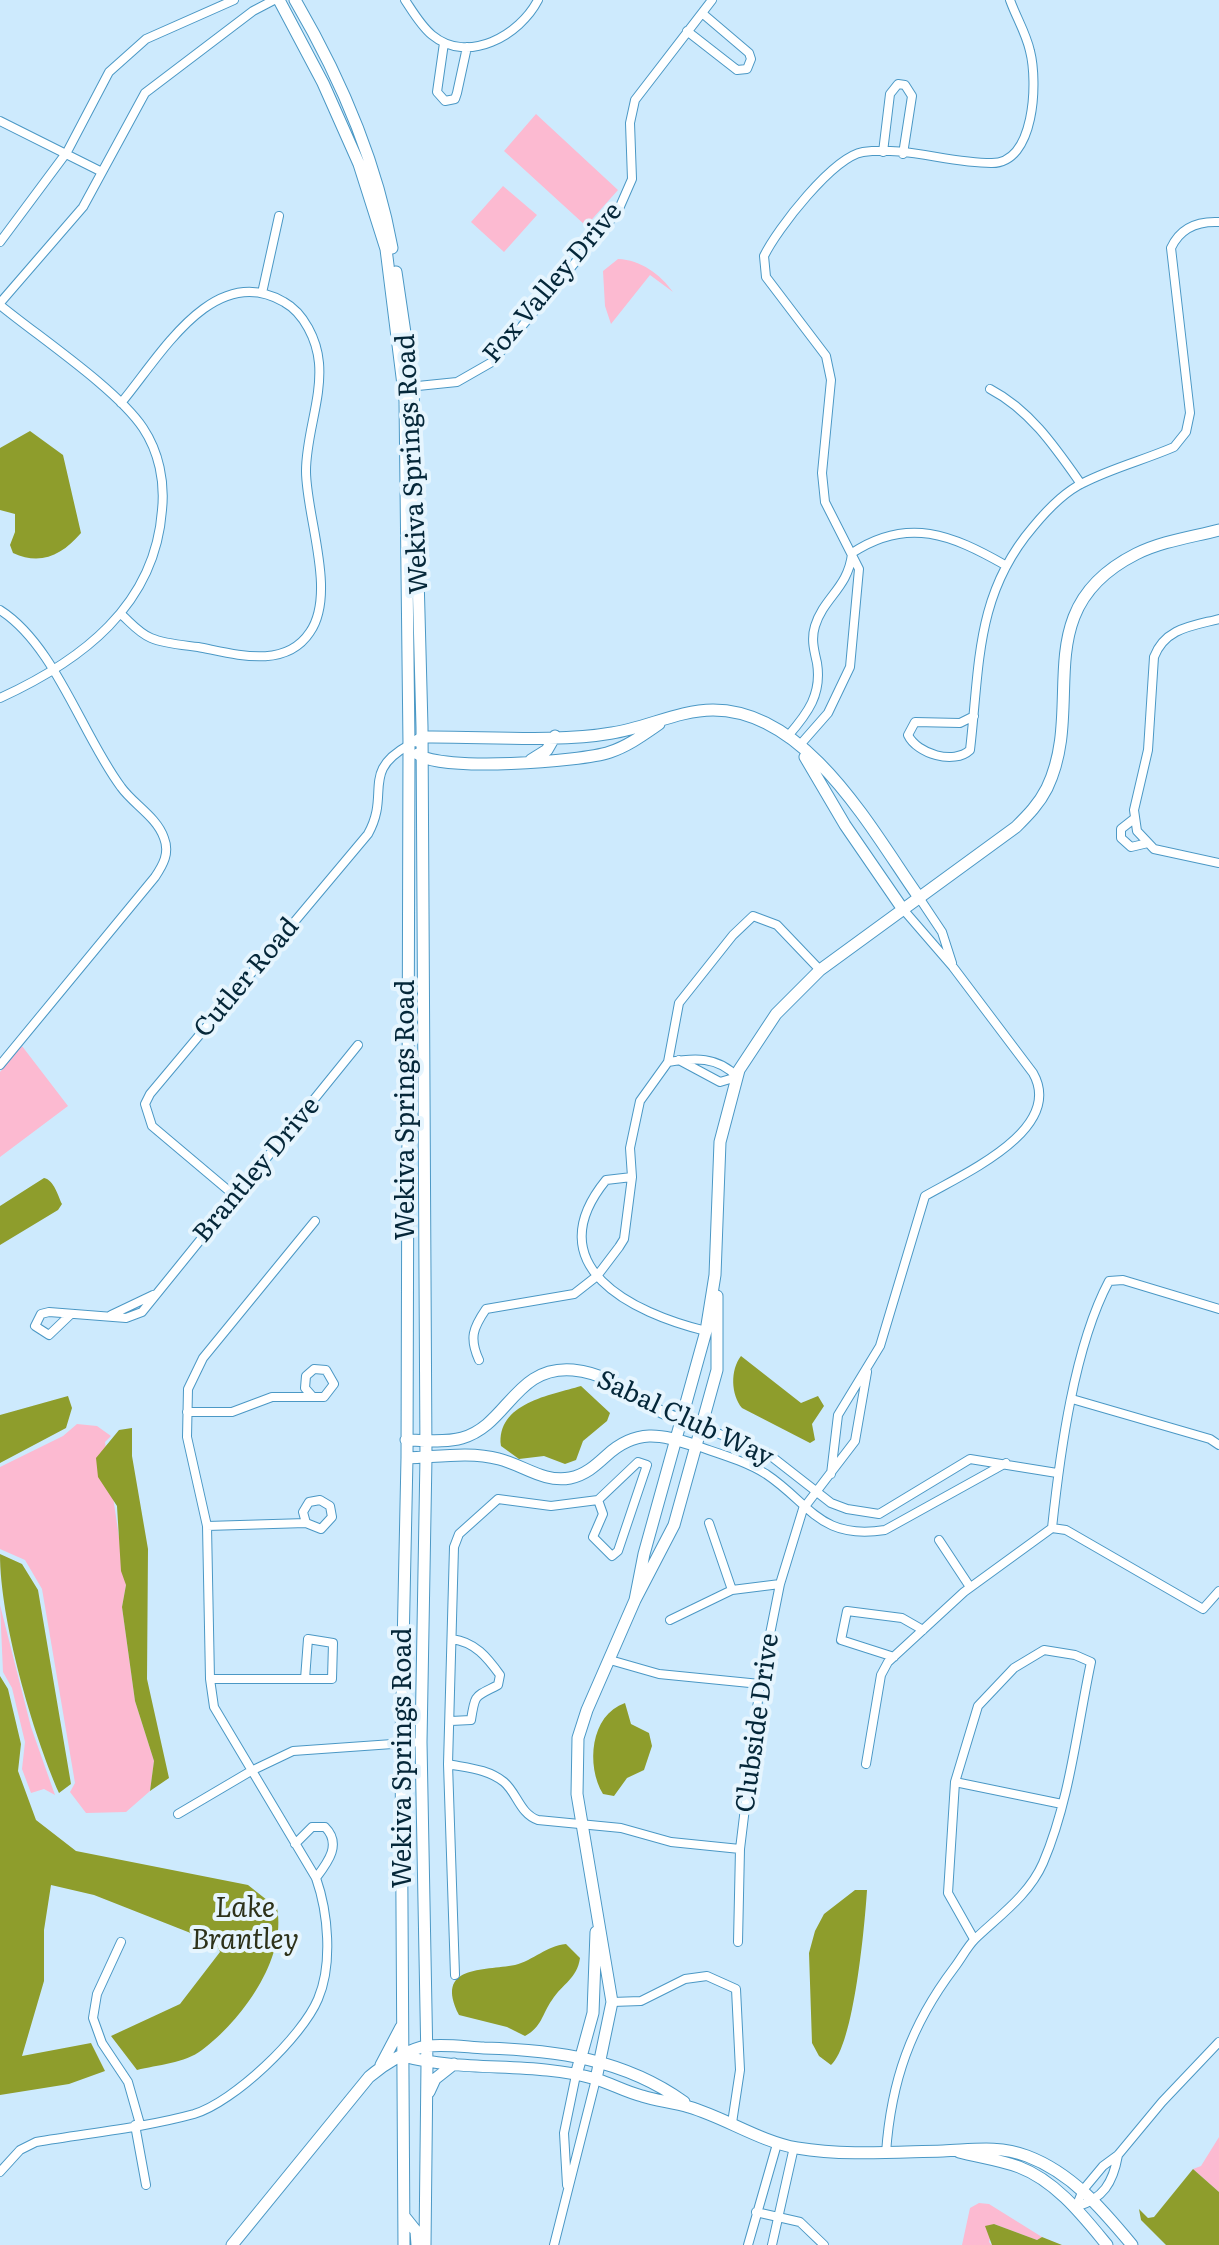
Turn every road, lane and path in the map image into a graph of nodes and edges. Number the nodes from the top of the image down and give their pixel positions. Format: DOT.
graph roads {
  1 [pos="234,0"];
  2 [pos="277,0"];
  3 [pos="295,0"];
  4 [pos="405,0"];
  5 [pos="538,0"];
  6 [pos="712,0"];
  7 [pos="1010,0"];
  8 [pos="702,13"];
  9 [pos="687,31"];
  10 [pos="444,43"];
  11 [pos="467,47"];
  12 [pos="0,121"];
  13 [pos="67,152"];
  14 [pos="883,152"];
  15 [pos="903,154"];
  16 [pos="102,172"];
  17 [pos="279,216"];
  18 [pos="1219,222"];
  19 [pos="0,242"];
  20 [pos="262,293"];
  21 [pos="0,304"];
  22 [pos="408,387"];
  23 [pos="990,389"];
  24 [pos="121,403"];
  25 [pos="1081,484"];
  26 [pos="1219,530"];
  27 [pos="852,553"];
  28 [pos="1005,565"];
  29 [pos="0,610"];
  30 [pos="122,615"];
  31 [pos="1219,619"];
  32 [pos="52,671"];
  33 [pos="0,698"];
  34 [pos="974,716"];
  35 [pos="666,720"];
  36 [pos="555,736"];
  37 [pos="788,736"];
  38 [pos="422,737"];
  39 [pos="409,745"];
  40 [pos="799,746"];
  41 [pos="422,758"];
  42 [pos="441,761"];
  43 [pos="525,763"];
  44 [pos="423,780"];
  45 [pos="1135,818"];
  46 [pos="1148,843"];
  47 [pos="1219,863"];
  48 [pos="918,896"];
  49 [pos="406,906"];
  50 [pos="424,907"];
  51 [pos="902,908"];
  52 [pos="953,967"];
  53 [pos="820,970"];
  54 [pos="423,1022"];
  55 [pos="406,1023"];
  56 [pos="358,1045"];
  57 [pos="679,1060"];
  58 [pos="668,1062"];
  59 [pos="0,1065"];
  60 [pos="737,1077"];
  61 [pos="632,1177"];
  62 [pos="235,1196"];
  63 [pos="315,1221"];
  64 [pos="715,1275"];
  65 [pos="597,1276"];
  66 [pos="1219,1309"];
  67 [pos="71,1314"];
  68 [pos="706,1331"];
  69 [pos="479,1360"];
  70 [pos="867,1369"];
  71 [pos="312,1396"];
  72 [pos="1072,1399"];
  73 [pos="187,1412"];
  74 [pos="683,1421"];
  75 [pos="702,1427"];
  76 [pos="677,1439"];
  77 [pos="406,1440"];
  78 [pos="426,1440"];
  79 [pos="1219,1445"];
  80 [pos="697,1446"];
  81 [pos="426,1457"];
  82 [pos="407,1458"];
  83 [pos="1007,1462"];
  84 [pos="1057,1473"];
  85 [pos="831,1474"];
  86 [pos="816,1493"];
  87 [pos="598,1500"];
  88 [pos="803,1509"];
  89 [pos="306,1523"];
  90 [pos="709,1523"];
  91 [pos="207,1526"];
  92 [pos="1052,1528"];
  93 [pos="939,1540"];
  94 [pos="780,1584"];
  95 [pos="970,1587"];
  96 [pos="732,1590"];
  97 [pos="1219,1591"];
  98 [pos="635,1600"];
  99 [pos="670,1620"];
  100 [pos="923,1630"];
  101 [pos="452,1639"];
  102 [pos="894,1657"];
  103 [pos="610,1660"];
  104 [pos="210,1679"];
  105 [pos="305,1679"];
  106 [pos="760,1684"];
  107 [pos="451,1721"];
  108 [pos="401,1742"];
  109 [pos="421,1742"];
  110 [pos="448,1764"];
  111 [pos="866,1764"];
  112 [pos="251,1771"];
  113 [pos="955,1782"];
  114 [pos="1062,1804"];
  115 [pos="178,1814"];
  116 [pos="583,1826"];
  117 [pos="295,1844"];
  118 [pos="740,1849"];
  119 [pos="316,1878"];
  120 [pos="596,1911"];
  121 [pos="974,1939"];
  122 [pos="121,1942"];
  123 [pos="738,1942"];
  124 [pos="455,1975"];
  125 [pos="612,2002"];
  126 [pos="403,2019"];
  127 [pos="1219,2042"];
  128 [pos="426,2046"];
  129 [pos="403,2056"];
  130 [pos="581,2056"];
  131 [pos="600,2061"];
  132 [pos="427,2063"];
  133 [pos="454,2064"];
  134 [pos="379,2068"];
  135 [pos="576,2075"];
  136 [pos="596,2079"];
  137 [pos="427,2096"];
  138 [pos="689,2106"];
  139 [pos="732,2123"];
  140 [pos="137,2124"];
  141 [pos="777,2144"];
  142 [pos="794,2147"];
  143 [pos="954,2151"];
  144 [pos="886,2153"];
  145 [pos="1118,2155"];
  146 [pos="0,2172"];
  147 [pos="146,2185"];
  148 [pos="1083,2190"];
  149 [pos="568,2195"];
  150 [pos="1095,2202"];
  151 [pos="1076,2207"];
  152 [pos="756,2212"];
  153 [pos="404,2216"];
  154 [pos="778,2219"];
  155 [pos="232,2245"];
  156 [pos="404,2245"];
  157 [pos="417,2245"];
  158 [pos="425,2245"];
  159 [pos="554,2245"];
  160 [pos="748,2245"];
  161 [pos="772,2245"];
  162 [pos="824,2245"];
  163 [pos="1107,2245"];
  164 [pos="1132,2245"];
  1 -- 13 [label="street"];
  2 -- 16 [label="street"];
  2 -- 22 [label="street, Wekiva Springs Road"];
  3 -- 22 [label="street, Wekiva Springs Road"];
  4 -- 10 [label="street"];
  5 -- 11 [label="street"];
  6 -- 8 [label="street, Fox Valley Drive"];
  7 -- 15 [label="street"];
  8 -- 9 [label="street, Fox Valley Drive"];
  8 -- 9 [label="street"];
  9 -- 22 [label="street, Fox Valley Drive"];
  10 -- 11 [label="street"];
  10 -- 11 [label="street"];
  12 -- 13 [label="street"];
  13 -- 16 [label="street"];
  13 -- 19 [label="street"];
  14 -- 15 [label="street"];
  14 -- 15 [label="street"];
  14 -- 27 [label="street"];
  16 -- 21 [label="street"];
  17 -- 20 [label="street"];
  18 -- 25 [label="street"];
  20 -- 24 [label="street"];
  20 -- 30 [label="street"];
  21 -- 24 [label="street"];
  22 -- 38 [label="street, Wekiva Springs Road"];
  22 -- 39 [label="street, Wekiva Springs Road"];
  23 -- 25 [label="street"];
  24 -- 30 [label="street"];
  25 -- 28 [label="street"];
  26 -- 48 [label="street"];
  27 -- 28 [label="street"];
  27 -- 37 [label="street"];
  27 -- 40 [label="street"];
  28 -- 34 [label="street"];
  29 -- 32 [label="street"];
  30 -- 32 [label="street"];
  31 -- 45 [label="street"];
  32 -- 33 [label="street"];
  32 -- 59 [label="street"];
  34 -- 34 [label="street"];
  35 -- 36 [label="street"];
  35 -- 37 [label="street"];
  35 -- 43 [label="street"];
  36 -- 38 [label="street"];
  36 -- 43 [label="street"];
  37 -- 40 [label="street"];
  38 -- 39 [label="street"];
  38 -- 41 [label="street, Wekiva Springs Road"];
  39 -- 41 [label="street"];
  39 -- 49 [label="street, Wekiva Springs Road"];
  39 -- 62 [label="street, Cutler Road"];
  40 -- 48 [label="street"];
  40 -- 51 [label="street"];
  41 -- 42 [label="street"];
  41 -- 44 [label="street, Wekiva Springs Road"];
  42 -- 43 [label="street"];
  42 -- 44 [label="street"];
  44 -- 50 [label="street, Wekiva Springs Road"];
  45 -- 46 [label="street"];
  45 -- 46 [label="street"];
  46 -- 47 [label="street"];
  48 -- 51 [label="street"];
  48 -- 52 [label="street"];
  49 -- 50 [label="street"];
  49 -- 55 [label="street, Wekiva Springs Road"];
  50 -- 54 [label="street, Wekiva Springs Road"];
  51 -- 52 [label="street"];
  51 -- 53 [label="street"];
  52 -- 70 [label="street"];
  53 -- 58 [label="street"];
  53 -- 60 [label="street"];
  54 -- 55 [label="street"];
  54 -- 78 [label="street, Wekiva Springs Road"];
  55 -- 77 [label="street, Wekiva Springs Road"];
  56 -- 62 [label="street, Brantley Drive"];
  57 -- 58 [label="street"];
  57 -- 60 [label="street"];
  57 -- 60 [label="street"];
  58 -- 61 [label="street"];
  60 -- 64 [label="street"];
  61 -- 65 [label="street"];
  61 -- 65 [label="street"];
  62 -- 67 [label="street, Brantley Drive"];
  63 -- 73 [label="street"];
  64 -- 68 [label="street"];
  64 -- 75 [label="street"];
  65 -- 68 [label="street"];
  65 -- 69 [label="street"];
  66 -- 72 [label="street"];
  68 -- 74 [label="street"];
  70 -- 85 [label="street"];
  70 -- 85 [label="street"];
  71 -- 73 [label="street"];
  72 -- 79 [label="street"];
  72 -- 84 [label="street"];
  73 -- 91 [label="street"];
  74 -- 75 [label="street, Sabal Club Way"];
  74 -- 76 [label="street"];
  74 -- 78 [label="street, Sabal Club Way"];
  75 -- 80 [label="street"];
  75 -- 86 [label="street, Sabal Club Way"];
  76 -- 80 [label="street, Sabal Club Way"];
  76 -- 81 [label="street, Sabal Club Way"];
  76 -- 98 [label="street"];
  77 -- 78 [label="street, Sabal Club Way"];
  77 -- 82 [label="street, Wekiva Springs Road"];
  78 -- 81 [label="street, Wekiva Springs Road"];
  80 -- 88 [label="street, Sabal Club Way"];
  80 -- 98 [label="street"];
  81 -- 82 [label="street, Sabal Club Way"];
  81 -- 109 [label="street, Wekiva Springs Road"];
  82 -- 108 [label="street, Wekiva Springs Road"];
  83 -- 84 [label="street, Sabal Club Way"];
  83 -- 86 [label="street, Sabal Club Way"];
  83 -- 88 [label="street, Sabal Club Way"];
  84 -- 92 [label="street"];
  85 -- 86 [label="street"];
  86 -- 88 [label="street"];
  87 -- 87 [label="street"];
  87 -- 101 [label="street"];
  88 -- 94 [label="street, Clubside Drive"];
  89 -- 91 [label="street"];
  90 -- 96 [label="street"];
  91 -- 104 [label="street"];
  92 -- 95 [label="street"];
  92 -- 97 [label="street"];
  93 -- 95 [label="street"];
  94 -- 96 [label="street"];
  94 -- 106 [label="street, Clubside Drive"];
  95 -- 100 [label="street"];
  96 -- 99 [label="street"];
  98 -- 103 [label="street"];
  100 -- 102 [label="street"];
  100 -- 102 [label="street"];
  101 -- 107 [label="street"];
  101 -- 107 [label="street"];
  102 -- 111 [label="street"];
  103 -- 106 [label="street"];
  103 -- 116 [label="street"];
  104 -- 105 [label="street"];
  104 -- 112 [label="street"];
  105 -- 105 [label="street"];
  106 -- 118 [label="street, Clubside Drive"];
  107 -- 110 [label="street"];
  108 -- 109 [label="street"];
  108 -- 112 [label="street"];
  108 -- 126 [label="street, Wekiva Springs Road"];
  109 -- 128 [label="street, Wekiva Springs Road"];
  110 -- 116 [label="street"];
  110 -- 124 [label="street"];
  112 -- 115 [label="street"];
  112 -- 117 [label="street"];
  113 -- 114 [label="street"];
  113 -- 114 [label="street"];
  113 -- 121 [label="street"];
  114 -- 121 [label="street"];
  116 -- 118 [label="street"];
  116 -- 120 [label="street"];
  117 -- 119 [label="street"];
  117 -- 119 [label="street"];
  118 -- 123 [label="street, Clubside Drive"];
  119 -- 140 [label="street"];
  120 -- 125 [label="street"];
  120 -- 130 [label="street"];
  121 -- 144 [label="street"];
  122 -- 140 [label="street"];
  125 -- 131 [label="street"];
  125 -- 139 [label="street"];
  126 -- 129 [label="street, Wekiva Springs Road"];
  126 -- 134 [label="street"];
  127 -- 145 [label="street"];
  128 -- 129 [label="street"];
  128 -- 130 [label="street"];
  128 -- 132 [label="street, Wekiva Springs Road"];
  129 -- 132 [label="street"];
  129 -- 134 [label="street"];
  129 -- 153 [label="street, Wekiva Springs Road"];
  130 -- 131 [label="street"];
  130 -- 135 [label="street"];
  131 -- 136 [label="street"];
  131 -- 138 [label="street"];
  132 -- 133 [label="street"];
  132 -- 137 [label="street, Wekiva Springs Road"];
  133 -- 135 [label="street"];
  133 -- 137 [label="street"];
  134 -- 155 [label="street"];
  135 -- 136 [label="street"];
  135 -- 149 [label="street"];
  136 -- 138 [label="street"];
  136 -- 149 [label="street"];
  137 -- 158 [label="street, Wekiva Springs Road"];
  138 -- 139 [label="street"];
  139 -- 141 [label="street"];
  140 -- 146 [label="street"];
  140 -- 147 [label="street"];
  141 -- 142 [label="street"];
  141 -- 152 [label="street"];
  142 -- 144 [label="street"];
  142 -- 154 [label="street"];
  143 -- 144 [label="street"];
  143 -- 148 [label="street"];
  143 -- 151 [label="street"];
  145 -- 148 [label="street"];
  145 -- 150 [label="street"];
  148 -- 150 [label="street"];
  148 -- 151 [label="street"];
  149 -- 159 [label="street"];
  150 -- 151 [label="street"];
  150 -- 164 [label="street"];
  151 -- 163 [label="street"];
  152 -- 154 [label="street"];
  152 -- 160 [label="street"];
  153 -- 156 [label="street, Wekiva Springs Road"];
  153 -- 157 [label="street"];
  154 -- 161 [label="street"];
  154 -- 162 [label="street"];
}
